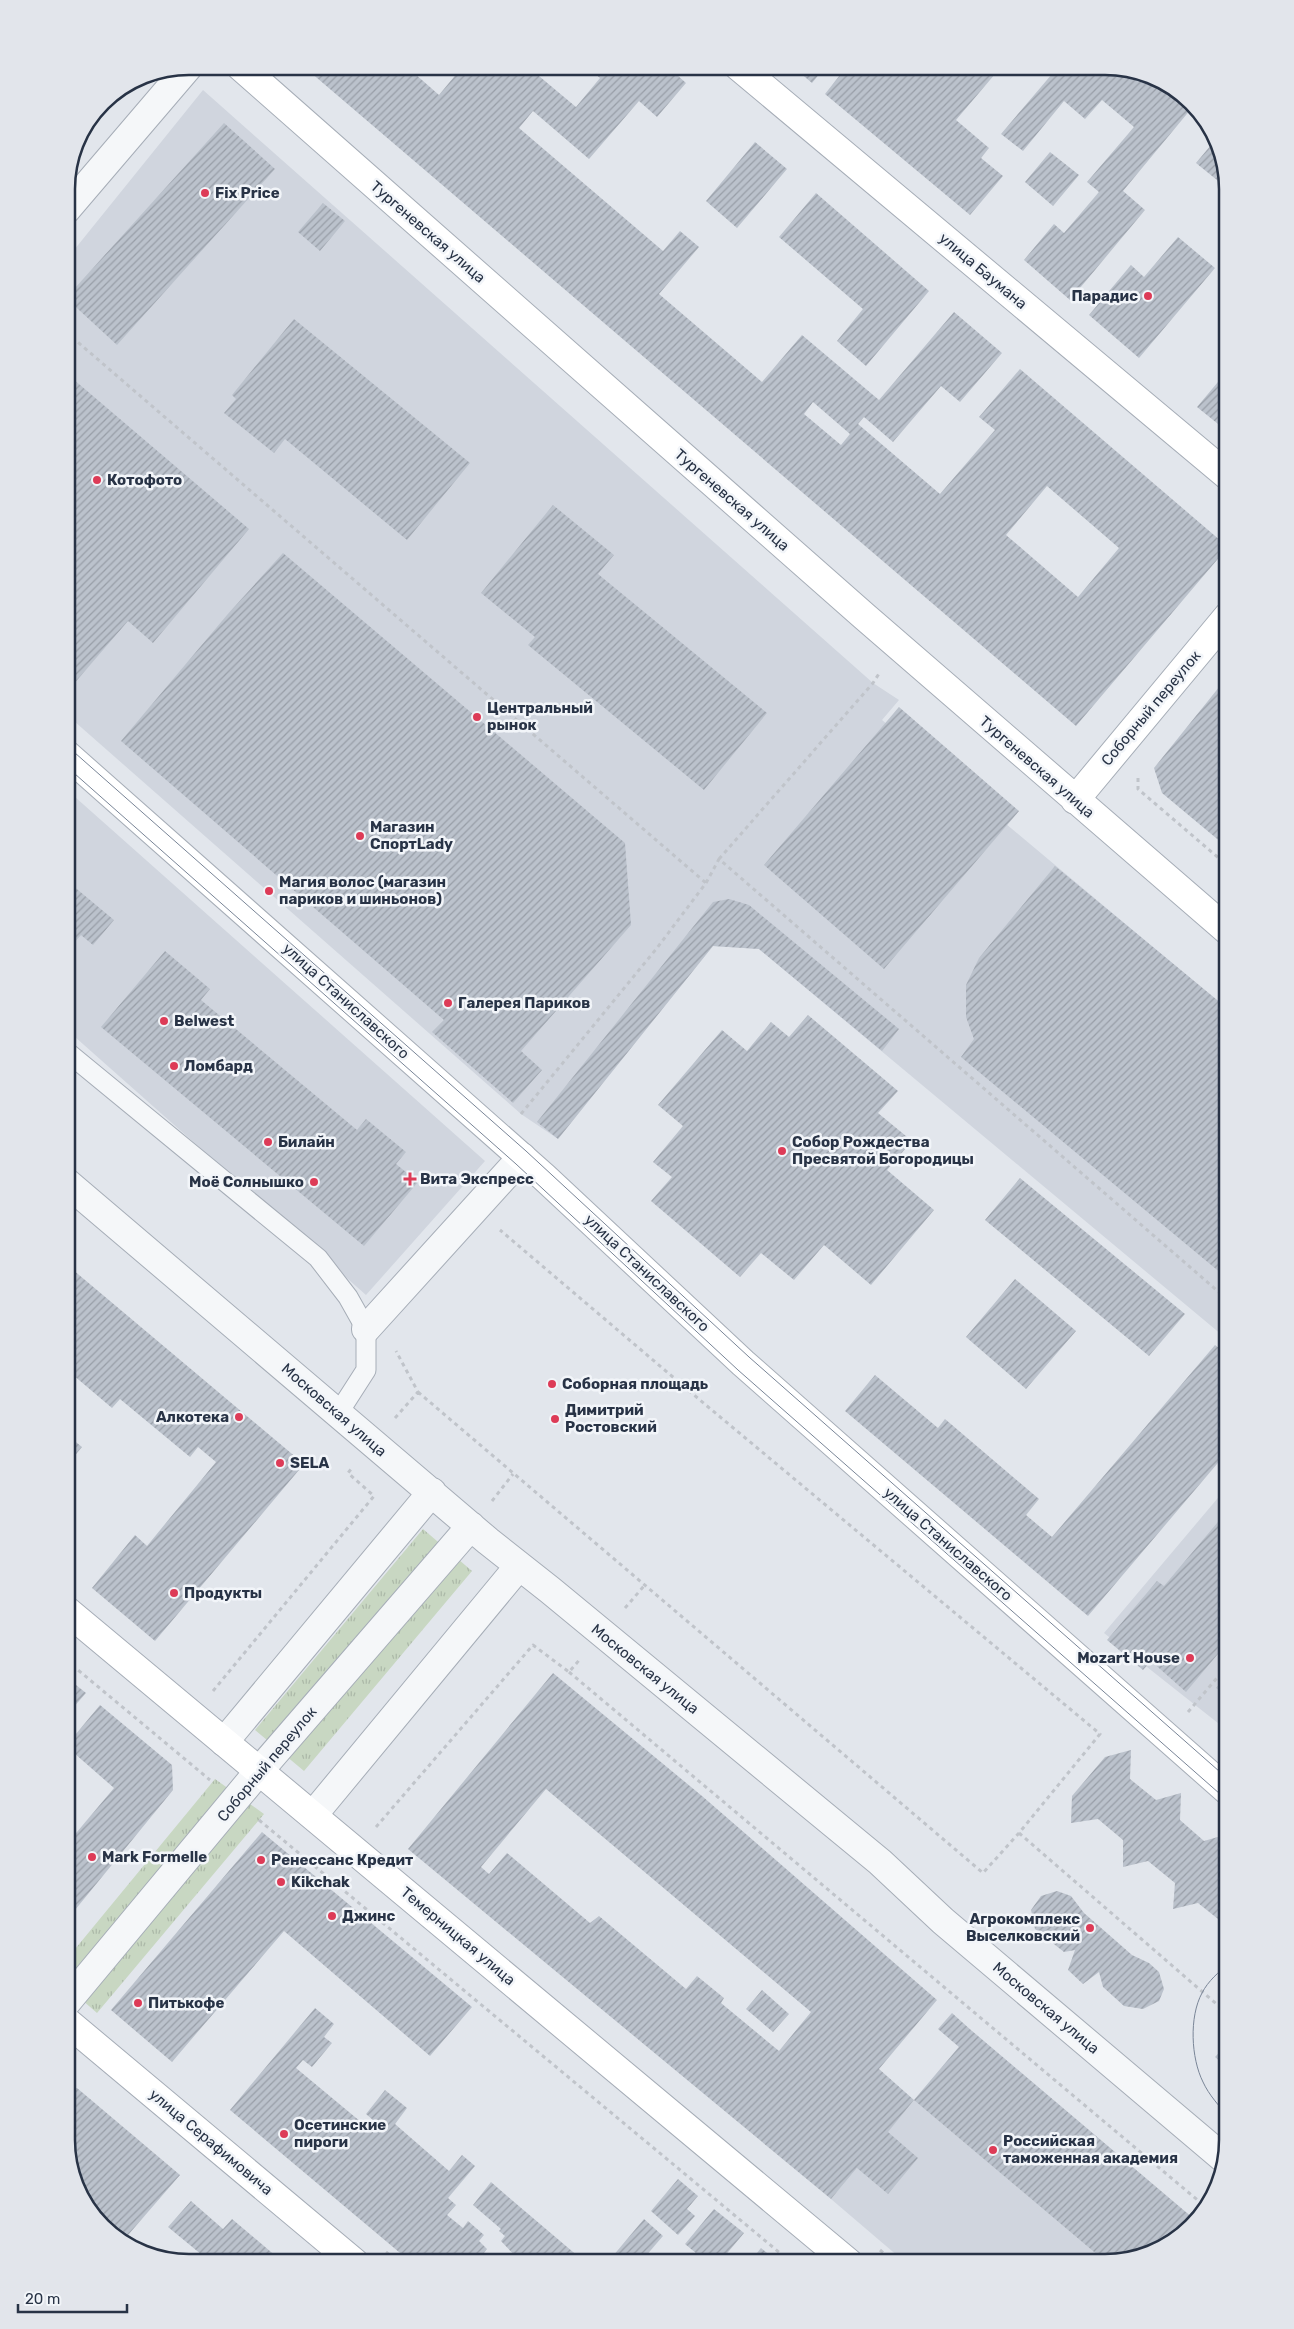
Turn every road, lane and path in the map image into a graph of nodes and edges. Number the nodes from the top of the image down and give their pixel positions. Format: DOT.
graph roads {
  1 [pos="250,75"];
  2 [pos="749,75"];
  3 [pos="181,76"];
  4 [pos="75,199"];
  5 [pos="75,340"];
  6 [pos="1219,468"];
  7 [pos="1219,627"];
  8 [pos="903,648"];
  9 [pos="75,762"];
  10 [pos="1144,771"];
  11 [pos="1075,800"];
  12 [pos="1219,858"];
  13 [pos="719,859"];
  14 [pos="706,883"];
  15 [pos="1219,923"];
  16 [pos="75,1057"];
  17 [pos="518,1120"];
  18 [pos="522,1157"];
  19 [pos="75,1190"];
  20 [pos="496,1226"];
  21 [pos="1219,1292"];
  22 [pos="366,1329"];
  23 [pos="392,1344"];
  24 [pos="418,1392"];
  25 [pos="339,1412"];
  26 [pos="373,1444"];
  27 [pos="432,1492"];
  28 [pos="471,1526"];
  29 [pos="519,1566"];
  30 [pos="644,1586"];
  31 [pos="75,1618"];
  32 [pos="602,1634"];
  33 [pos="75,1667"];
  34 [pos="569,1672"];
  35 [pos="1219,1675"];
  36 [pos="210,1694"];
  37 [pos="1184,1716"];
  38 [pos="224,1742"];
  39 [pos="259,1772"];
  40 [pos="1219,1783"];
  41 [pos="236,1800"];
  42 [pos="313,1815"];
  43 [pos="1019,1832"];
  44 [pos="356,1850"];
  45 [pos="75,1993"];
  46 [pos="1219,2006"];
  47 [pos="75,2029"];
  48 [pos="1218,2154"];
  49 [pos="1200,2202"];
  50 [pos="345,2254"];
  51 [pos="781,2254"];
  52 [pos="838,2254"];
  1 -- 8 [label="street, Тургеневская улица"];
  2 -- 6 [label="street, улица Баумана"];
  3 -- 4 [label="street"];
  5 -- 14 [label="path"];
  7 -- 11 [label="street, Соборный переулок"];
  8 -- 11 [label="street, Тургеневская улица"];
  8 -- 13 [label="path"];
  9 -- 18 [label="street, улица Станиславского"];
  10 -- 12 [label="path"];
  11 -- 15 [label="street, Тургеневская улица"];
  13 -- 14 [label="path"];
  13 -- 21 [label="path"];
  14 -- 17 [label="path"];
  16 -- 22 [label="lane"];
  18 -- 22 [label="street"];
  18 -- 40 [label="street, улица Станиславского"];
  19 -- 25 [label="street, Московская улица"];
  20 -- 43 [label="path"];
  22 -- 25 [label="lane"];
  23 -- 24 [label="path"];
  24 -- 26 [label="path"];
  24 -- 30 [label="path"];
  25 -- 26 [label="street, Московская улица"];
  26 -- 27 [label="street, Московская улица"];
  26 -- 36 [label="path"];
  27 -- 28 [label="street, Московская улица"];
  27 -- 38 [label="street"];
  28 -- 29 [label="street, Московская улица"];
  28 -- 39 [label="street, Соборный переулок"];
  29 -- 32 [label="street, Московская улица"];
  29 -- 42 [label="street"];
  30 -- 32 [label="path"];
  30 -- 43 [label="path"];
  31 -- 38 [label="street, Темерницкая улица"];
  32 -- 34 [label="path"];
  32 -- 48 [label="street, Московская улица"];
  33 -- 41 [label="path"];
  34 -- 44 [label="path"];
  34 -- 49 [label="path"];
  35 -- 37 [label="path"];
  38 -- 39 [label="street, Темерницкая улица"];
  39 -- 41 [label="street, Соборный переулок"];
  39 -- 42 [label="street, Темерницкая улица"];
  41 -- 45 [label="street, Соборный переулок"];
  41 -- 51 [label="path"];
  42 -- 44 [label="street, Темерницкая улица"];
  43 -- 46 [label="path"];
  44 -- 52 [label="street, Темерницкая улица"];
  47 -- 50 [label="street, улица Серафимовича"];
}
